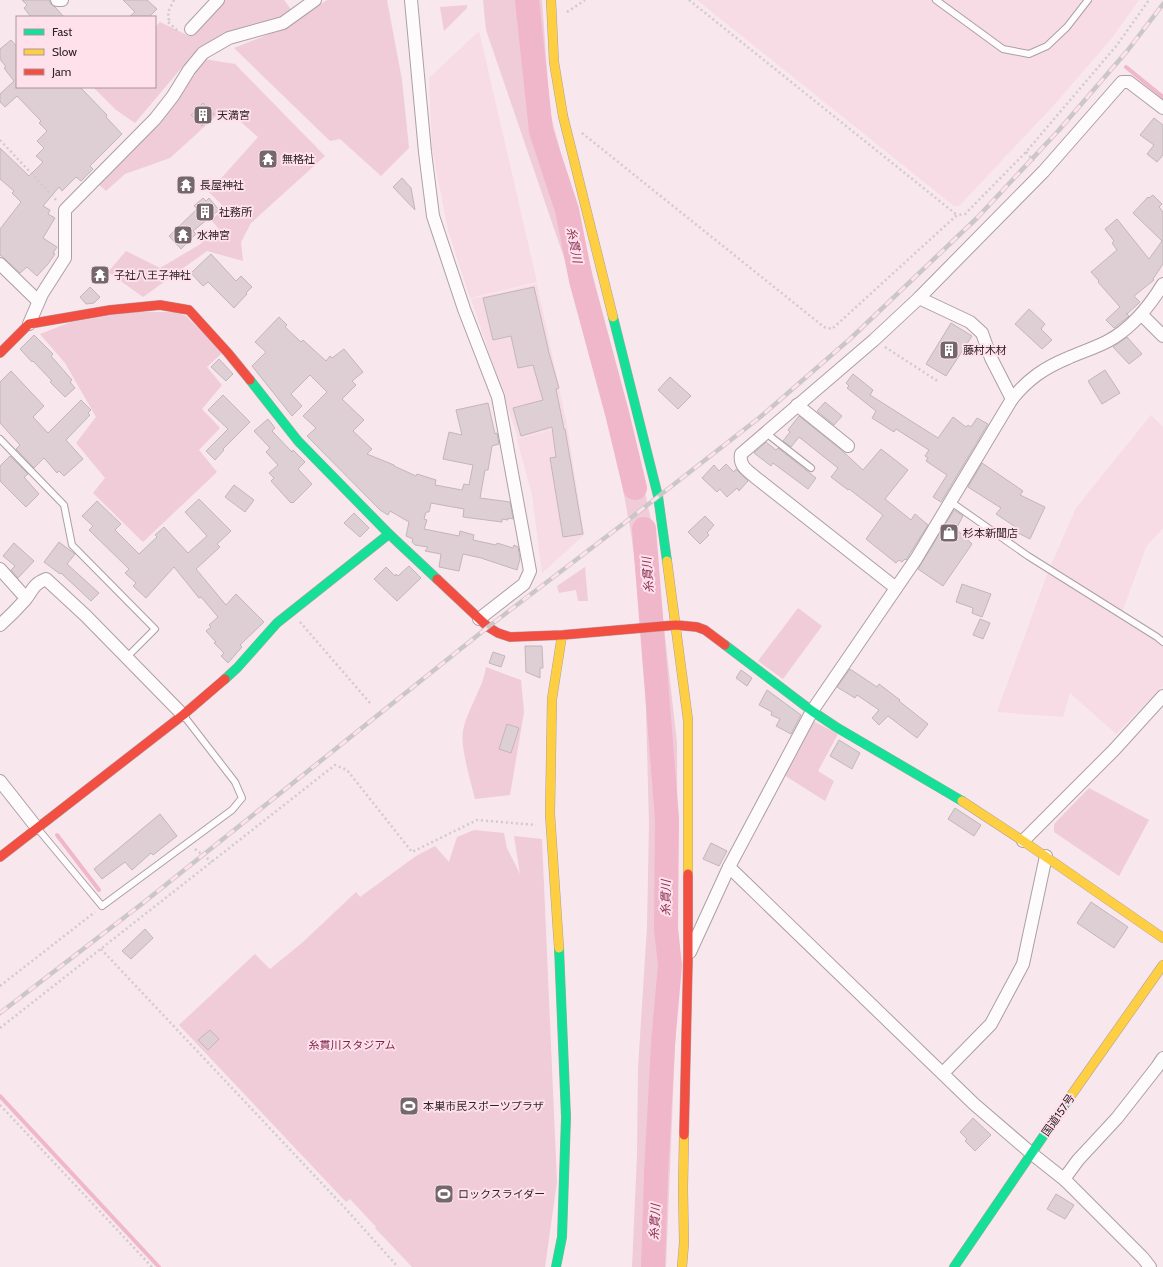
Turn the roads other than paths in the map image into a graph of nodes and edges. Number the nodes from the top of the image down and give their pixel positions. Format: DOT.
graph roads {
  1 [pos="57,0"];
  2 [pos="62,0"];
  3 [pos="218,0"];
  4 [pos="315,0"];
  5 [pos="411,0"];
  6 [pos="551,0"];
  7 [pos="936,0"];
  8 [pos="1088,0"];
  9 [pos="191,29"];
  10 [pos="1163,108"];
  11 [pos="0,264"];
  12 [pos="1163,284"];
  13 [pos="919,298"];
  14 [pos="38,301"];
  15 [pos="1142,314"];
  16 [pos="28,324"];
  17 [pos="1163,336"];
  18 [pos="0,353"];
  19 [pos="1012,399"];
  20 [pos="797,405"];
  21 [pos="766,433"];
  22 [pos="0,439"];
  23 [pos="848,446"];
  24 [pos="811,468"];
  25 [pos="950,502"];
  26 [pos="389,534"];
  27 [pos="0,569"];
  28 [pos="896,588"];
  29 [pos="26,598"];
  30 [pos="479,619"];
  31 [pos="0,625"];
  32 [pos="676,625"];
  33 [pos="562,635"];
  34 [pos="1163,642"];
  35 [pos="127,657"];
  36 [pos="1163,696"];
  37 [pos="812,711"];
  38 [pos="183,715"];
  39 [pos="0,780"];
  40 [pos="37,828"];
  41 [pos="1023,841"];
  42 [pos="1046,856"];
  43 [pos="0,857"];
  44 [pos="729,867"];
  45 [pos="1163,938"];
  46 [pos="688,957"];
  47 [pos="1163,965"];
  48 [pos="1163,1058"];
  49 [pos="943,1073"];
  50 [pos="1031,1153"];
  51 [pos="1065,1180"];
  52 [pos="556,1267"];
  53 [pos="682,1267"];
  54 [pos="954,1267"];
  55 [pos="1150,1267"];
  1 -- 2 [label="street"];
  3 -- 9 [label="street"];
  4 -- 14 [label="street"];
  5 -- 30 [label="street"];
  6 -- 32 [label="main road"];
  7 -- 8 [label="lane"];
  10 -- 13 [label="street"];
  11 -- 14 [label="street"];
  12 -- 15 [label="street"];
  13 -- 19 [label="street"];
  13 -- 20 [label="street"];
  14 -- 16 [label="street"];
  15 -- 17 [label="street"];
  15 -- 19 [label="street"];
  16 -- 18 [label="main road"];
  16 -- 26 [label="main road"];
  19 -- 25 [label="street"];
  20 -- 21 [label="street"];
  20 -- 23 [label="street"];
  21 -- 24 [label="lane"];
  21 -- 28 [label="street"];
  22 -- 35 [label="lane"];
  25 -- 28 [label="street"];
  25 -- 34 [label="lane"];
  26 -- 30 [label="main road"];
  26 -- 38 [label="main road"];
  27 -- 29 [label="street"];
  28 -- 37 [label="street"];
  29 -- 31 [label="street"];
  29 -- 35 [label="street"];
  30 -- 33 [label="main road"];
  32 -- 33 [label="main road"];
  32 -- 37 [label="main road"];
  32 -- 46 [label="main road"];
  33 -- 52 [label="main road"];
  35 -- 38 [label="street"];
  36 -- 41 [label="street"];
  37 -- 41 [label="main road"];
  37 -- 44 [label="street"];
  38 -- 40 [label="main road"];
  38 -- 40 [label="lane"];
  39 -- 40 [label="street"];
  40 -- 43 [label="main road"];
  41 -- 42 [label="main road"];
  42 -- 45 [label="main road"];
  42 -- 49 [label="street"];
  44 -- 46 [label="street"];
  44 -- 49 [label="street"];
  46 -- 53 [label="main road"];
  47 -- 50 [label="main road, 国道157号"];
  48 -- 51 [label="street"];
  49 -- 50 [label="street"];
  50 -- 51 [label="street"];
  50 -- 54 [label="main road, 国道157号"];
  51 -- 55 [label="street"];
}
